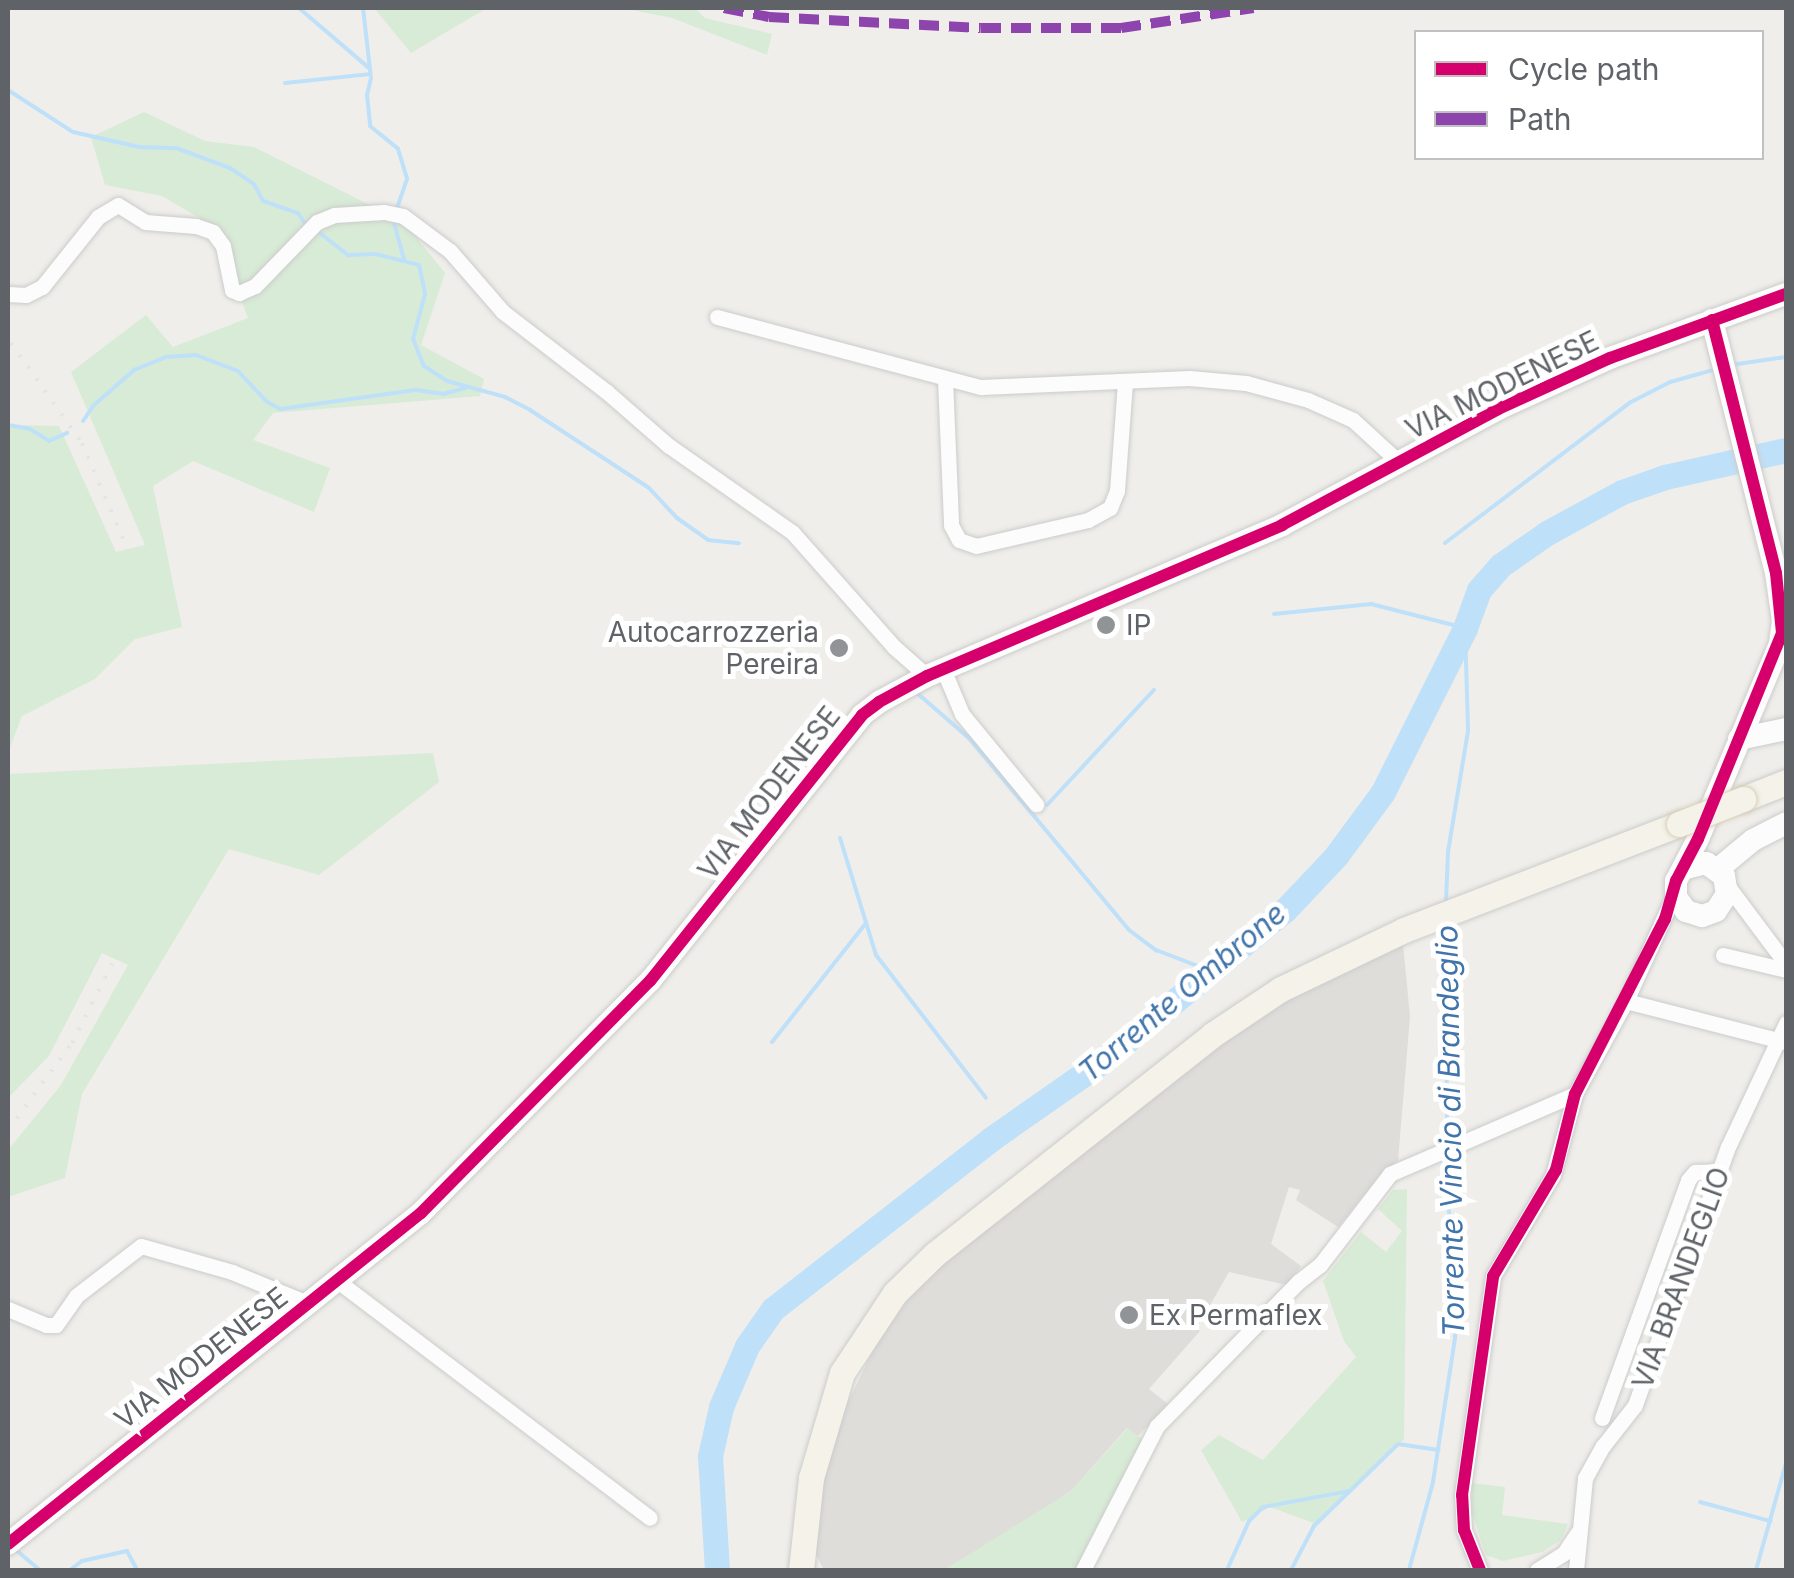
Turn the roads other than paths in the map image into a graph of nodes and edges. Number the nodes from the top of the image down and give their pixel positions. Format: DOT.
graph roads {
  1 [pos="8,294"];
  2 [pos="1786,294"];
  3 [pos="717,317"];
  4 [pos="1712,320"];
  5 [pos="945,378"];
  6 [pos="1125,381"];
  7 [pos="1400,463"];
  8 [pos="1783,640"];
  9 [pos="935,672"];
  10 [pos="1786,729"];
  11 [pos="1740,739"];
  12 [pos="1786,782"];
  13 [pos="1036,804"];
  14 [pos="1786,823"];
  15 [pos="1689,831"];
  16 [pos="1709,871"];
  17 [pos="1675,908"];
  18 [pos="1711,914"];
  19 [pos="1752,920"];
  20 [pos="1723,955"];
  21 [pos="1786,967"];
  22 [pos="1626,1001"];
  23 [pos="1784,1035"];
  24 [pos="1575,1094"];
  25 [pos="1720,1171"];
  26 [pos="339,1282"];
  27 [pos="310,1304"];
  28 [pos="8,1309"];
  29 [pos="1602,1418"];
  30 [pos="650,1518"];
  31 [pos="1580,1529"];
  32 [pos="8,1544"];
  33 [pos="802,1570"];
  34 [pos="1083,1570"];
  35 [pos="1480,1570"];
  36 [pos="1538,1570"];
  37 [pos="1576,1570"];
  1 -- 9 [label="street"];
  2 -- 4 [label="street, VIA MODENESE"];
  3 -- 5 [label="street"];
  4 -- 7 [label="street, VIA MODENESE"];
  4 -- 8 [label="street"];
  5 -- 6 [label="street"];
  5 -- 6 [label="street"];
  6 -- 7 [label="street"];
  7 -- 9 [label="street, VIA MODENESE"];
  8 -- 11 [label="street"];
  9 -- 13 [label="street"];
  9 -- 26 [label="street, VIA MODENESE"];
  10 -- 11 [label="street"];
  11 -- 15 [label="street"];
  12 -- 15 [label="main road, bridge"];
  14 -- 16 [label="street"];
  15 -- 16 [label="street"];
  15 -- 33 [label="main road"];
  16 -- 17 [label="street"];
  16 -- 18 [label="street"];
  16 -- 19 [label="street"];
  17 -- 18 [label="street"];
  17 -- 22 [label="street"];
  18 -- 19 [label="street"];
  19 -- 21 [label="street"];
  20 -- 21 [label="street"];
  22 -- 23 [label="street"];
  22 -- 24 [label="street"];
  23 -- 25 [label="street, VIA BRANDEGLIO"];
  24 -- 34 [label="street"];
  24 -- 35 [label="street"];
  25 -- 29 [label="street"];
  25 -- 31 [label="street, VIA BRANDEGLIO"];
  26 -- 27 [label="street, VIA MODENESE"];
  26 -- 30 [label="street"];
  27 -- 28 [label="street"];
  27 -- 32 [label="street, VIA MODENESE"];
  31 -- 36 [label="street"];
  31 -- 37 [label="street, VIA BRANDEGLIO"];
}
